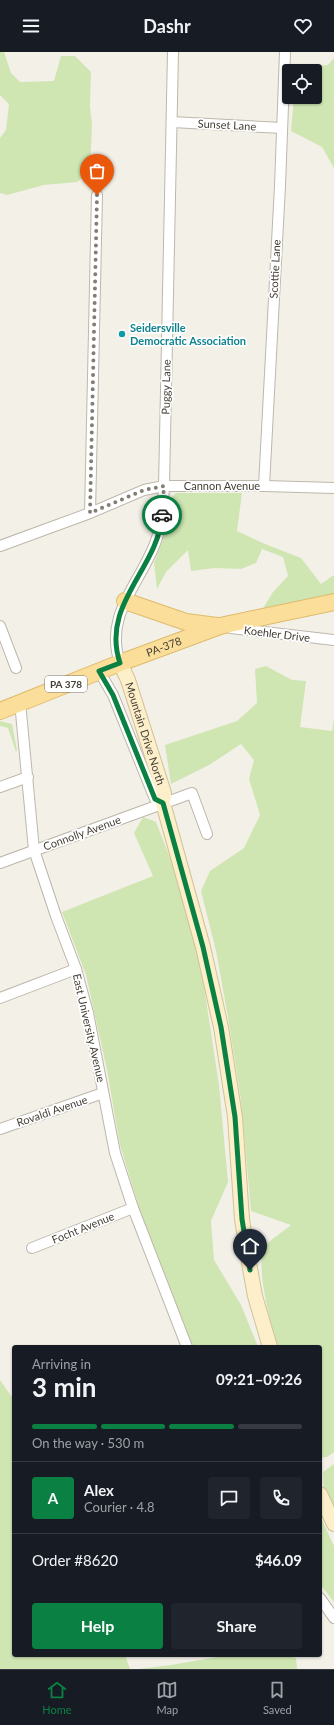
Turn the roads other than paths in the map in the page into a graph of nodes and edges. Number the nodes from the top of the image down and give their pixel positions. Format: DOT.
graph roads {
  1 [pos="173,52"];
  2 [pos="285,52"];
  3 [pos="172,122"];
  4 [pos="282,128"];
  5 [pos="97,195"];
  6 [pos="164,486"];
  7 [pos="264,486"];
  8 [pos="334,488"];
  9 [pos="90,513"];
  10 [pos="0,546"];
  11 [pos="125,601"];
  12 [pos="334,602"];
  13 [pos="0,626"];
  14 [pos="220,626"];
  15 [pos="334,640"];
  16 [pos="120,663"];
  17 [pos="16,668"];
  18 [pos="99,671"];
  19 [pos="20,702"];
  20 [pos="0,711"];
  21 [pos="28,777"];
  22 [pos="0,787"];
  23 [pos="163,803"];
  24 [pos="207,834"];
  25 [pos="34,850"];
  26 [pos="0,863"];
  27 [pos="76,969"];
  28 [pos="0,998"];
  29 [pos="104,1093"];
  30 [pos="0,1129"];
  31 [pos="133,1208"];
  32 [pos="32,1248"];
  33 [pos="185,1345"];
  34 [pos="269,1345"];
  35 [pos="322,1498"];
  36 [pos="334,1524"];
  37 [pos="322,1601"];
  38 [pos="334,1618"];
  1 -- 3 [label="street, Puggy Lane"];
  2 -- 4 [label="street, Scottie Lane"];
  3 -- 4 [label="street, Sunset Lane"];
  3 -- 6 [label="street, Puggy Lane"];
  4 -- 7 [label="street, Scottie Lane"];
  5 -- 9 [label="street"];
  6 -- 7 [label="street, Cannon Avenue"];
  6 -- 9 [label="street, Cannon Avenue"];
  6 -- 11 [label="street, Puggy Lane"];
  7 -- 8 [label="street, Cannon Avenue"];
  9 -- 10 [label="street, Cannon Avenue"];
  11 -- 14 [label="main road"];
  11 -- 16 [label="street, Puggy Lane"];
  12 -- 14 [label="main road, PA-378 / PA 378"];
  13 -- 17 [label="street"];
  14 -- 15 [label="street, Koehler Drive"];
  14 -- 16 [label="main road, PA-378 / PA 378"];
  16 -- 18 [label="main road, PA-378 / PA 378"];
  16 -- 23 [label="street, Mountain Drive North"];
  18 -- 19 [label="main road, PA-378 / PA 378"];
  18 -- 23 [label="street"];
  19 -- 20 [label="main road, PA-378 / PA 378"];
  19 -- 21 [label="street, East University Avenue"];
  21 -- 22 [label="street"];
  21 -- 25 [label="street, East University Avenue"];
  23 -- 24 [label="street, Connolly Avenue"];
  23 -- 25 [label="street, Connolly Avenue"];
  23 -- 34 [label="street, Mountain Drive North"];
  25 -- 26 [label="street, Connolly Avenue"];
  25 -- 27 [label="street, East University Avenue"];
  27 -- 28 [label="street"];
  27 -- 29 [label="street, East University Avenue"];
  29 -- 30 [label="street, Rovaldi Avenue"];
  29 -- 31 [label="street, East University Avenue"];
  31 -- 32 [label="street, Focht Avenue"];
  31 -- 33 [label="street, East University Avenue"];
  35 -- 36 [label="street"];
  37 -- 38 [label="street"];
}
